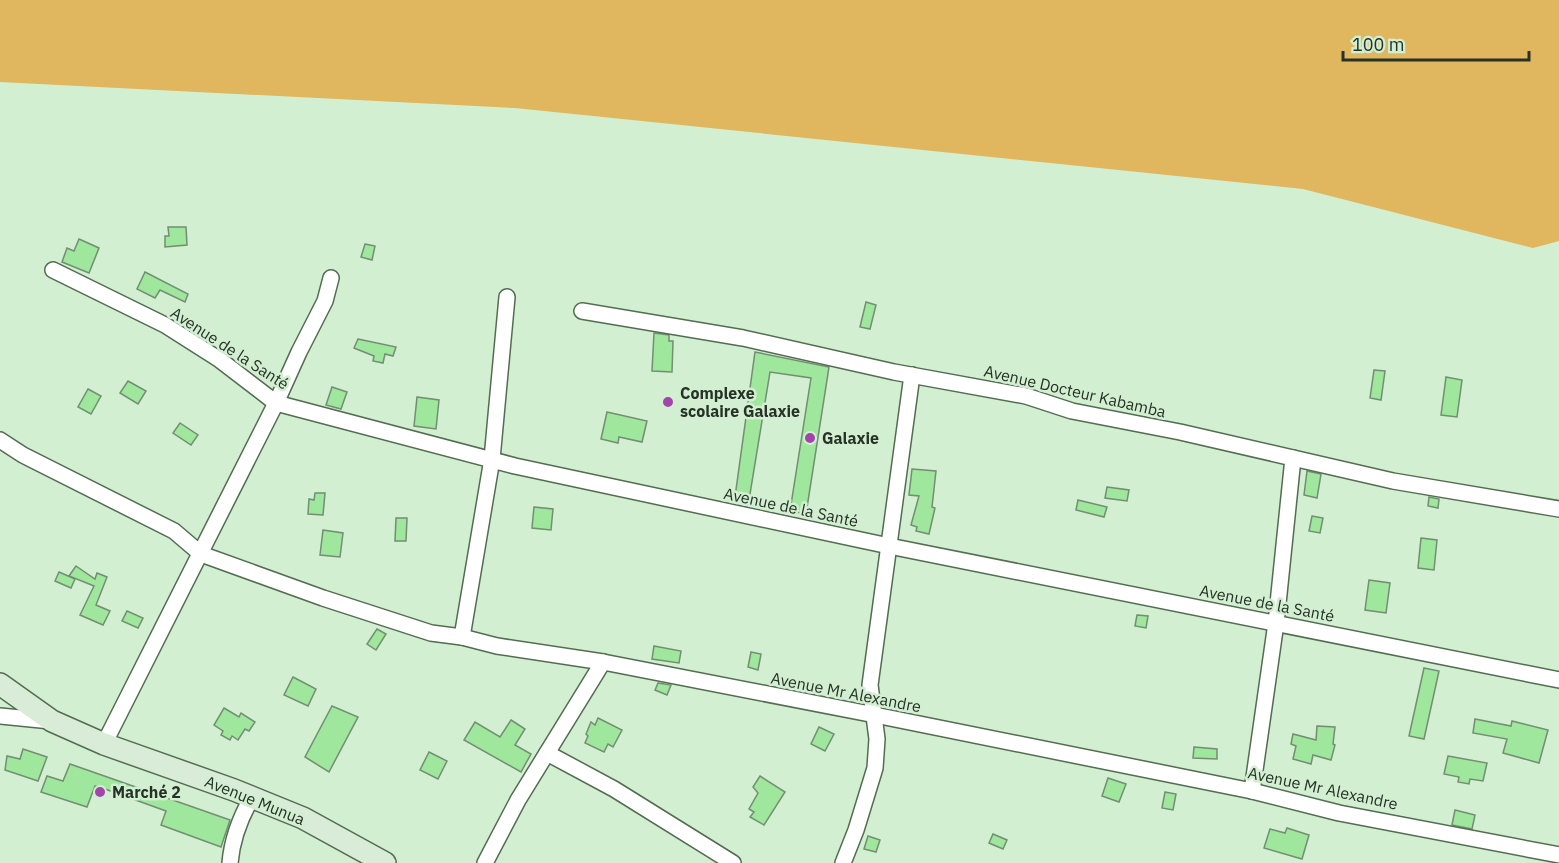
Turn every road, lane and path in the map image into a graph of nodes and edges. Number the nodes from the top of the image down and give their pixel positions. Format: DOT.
graph roads {
  1 [pos="53,270"];
  2 [pos="331,278"];
  3 [pos="507,297"];
  4 [pos="582,311"];
  5 [pos="912,375"];
  6 [pos="276,403"];
  7 [pos="0,441"];
  8 [pos="1293,458"];
  9 [pos="492,459"];
  10 [pos="1559,509"];
  11 [pos="889,546"];
  12 [pos="201,554"];
  13 [pos="1276,623"];
  14 [pos="462,637"];
  15 [pos="603,662"];
  16 [pos="1559,680"];
  17 [pos="0,684"];
  18 [pos="874,715"];
  19 [pos="0,716"];
  20 [pos="52,721"];
  21 [pos="104,744"];
  22 [pos="547,753"];
  23 [pos="1252,791"];
  24 [pos="252,797"];
  25 [pos="1559,855"];
  26 [pos="230,863"];
  27 [pos="385,863"];
  28 [pos="485,863"];
  29 [pos="733,863"];
  30 [pos="843,863"];
  1 -- 6 [label="street, Avenue de la Santé"];
  2 -- 6 [label="street"];
  3 -- 9 [label="street"];
  4 -- 5 [label="street, Avenue Docteur Kabamba"];
  5 -- 8 [label="street, Avenue Docteur Kabamba"];
  5 -- 11 [label="street"];
  6 -- 9 [label="street, Avenue de la Santé"];
  6 -- 12 [label="street"];
  7 -- 12 [label="street"];
  8 -- 10 [label="street, Avenue Docteur Kabamba"];
  8 -- 13 [label="street"];
  9 -- 11 [label="street, Avenue de la Santé"];
  9 -- 14 [label="street"];
  11 -- 13 [label="street, Avenue de la Santé"];
  11 -- 18 [label="street"];
  12 -- 14 [label="street, Avenue Mr Alexandre"];
  12 -- 21 [label="street"];
  13 -- 16 [label="street, Avenue de la Santé"];
  13 -- 23 [label="street"];
  14 -- 15 [label="street, Avenue Mr Alexandre"];
  15 -- 18 [label="street, Avenue Mr Alexandre"];
  15 -- 22 [label="street"];
  17 -- 20 [label="main road, Avenue Munua"];
  18 -- 23 [label="street, Avenue Mr Alexandre"];
  18 -- 30 [label="street"];
  19 -- 20 [label="street, Avenue Munua"];
  20 -- 21 [label="main road, Avenue Munua"];
  21 -- 24 [label="main road, Avenue Munua"];
  22 -- 28 [label="street"];
  22 -- 29 [label="street"];
  23 -- 25 [label="street, Avenue Mr Alexandre"];
  24 -- 26 [label="street"];
  24 -- 27 [label="main road, Avenue Munua"];
}
